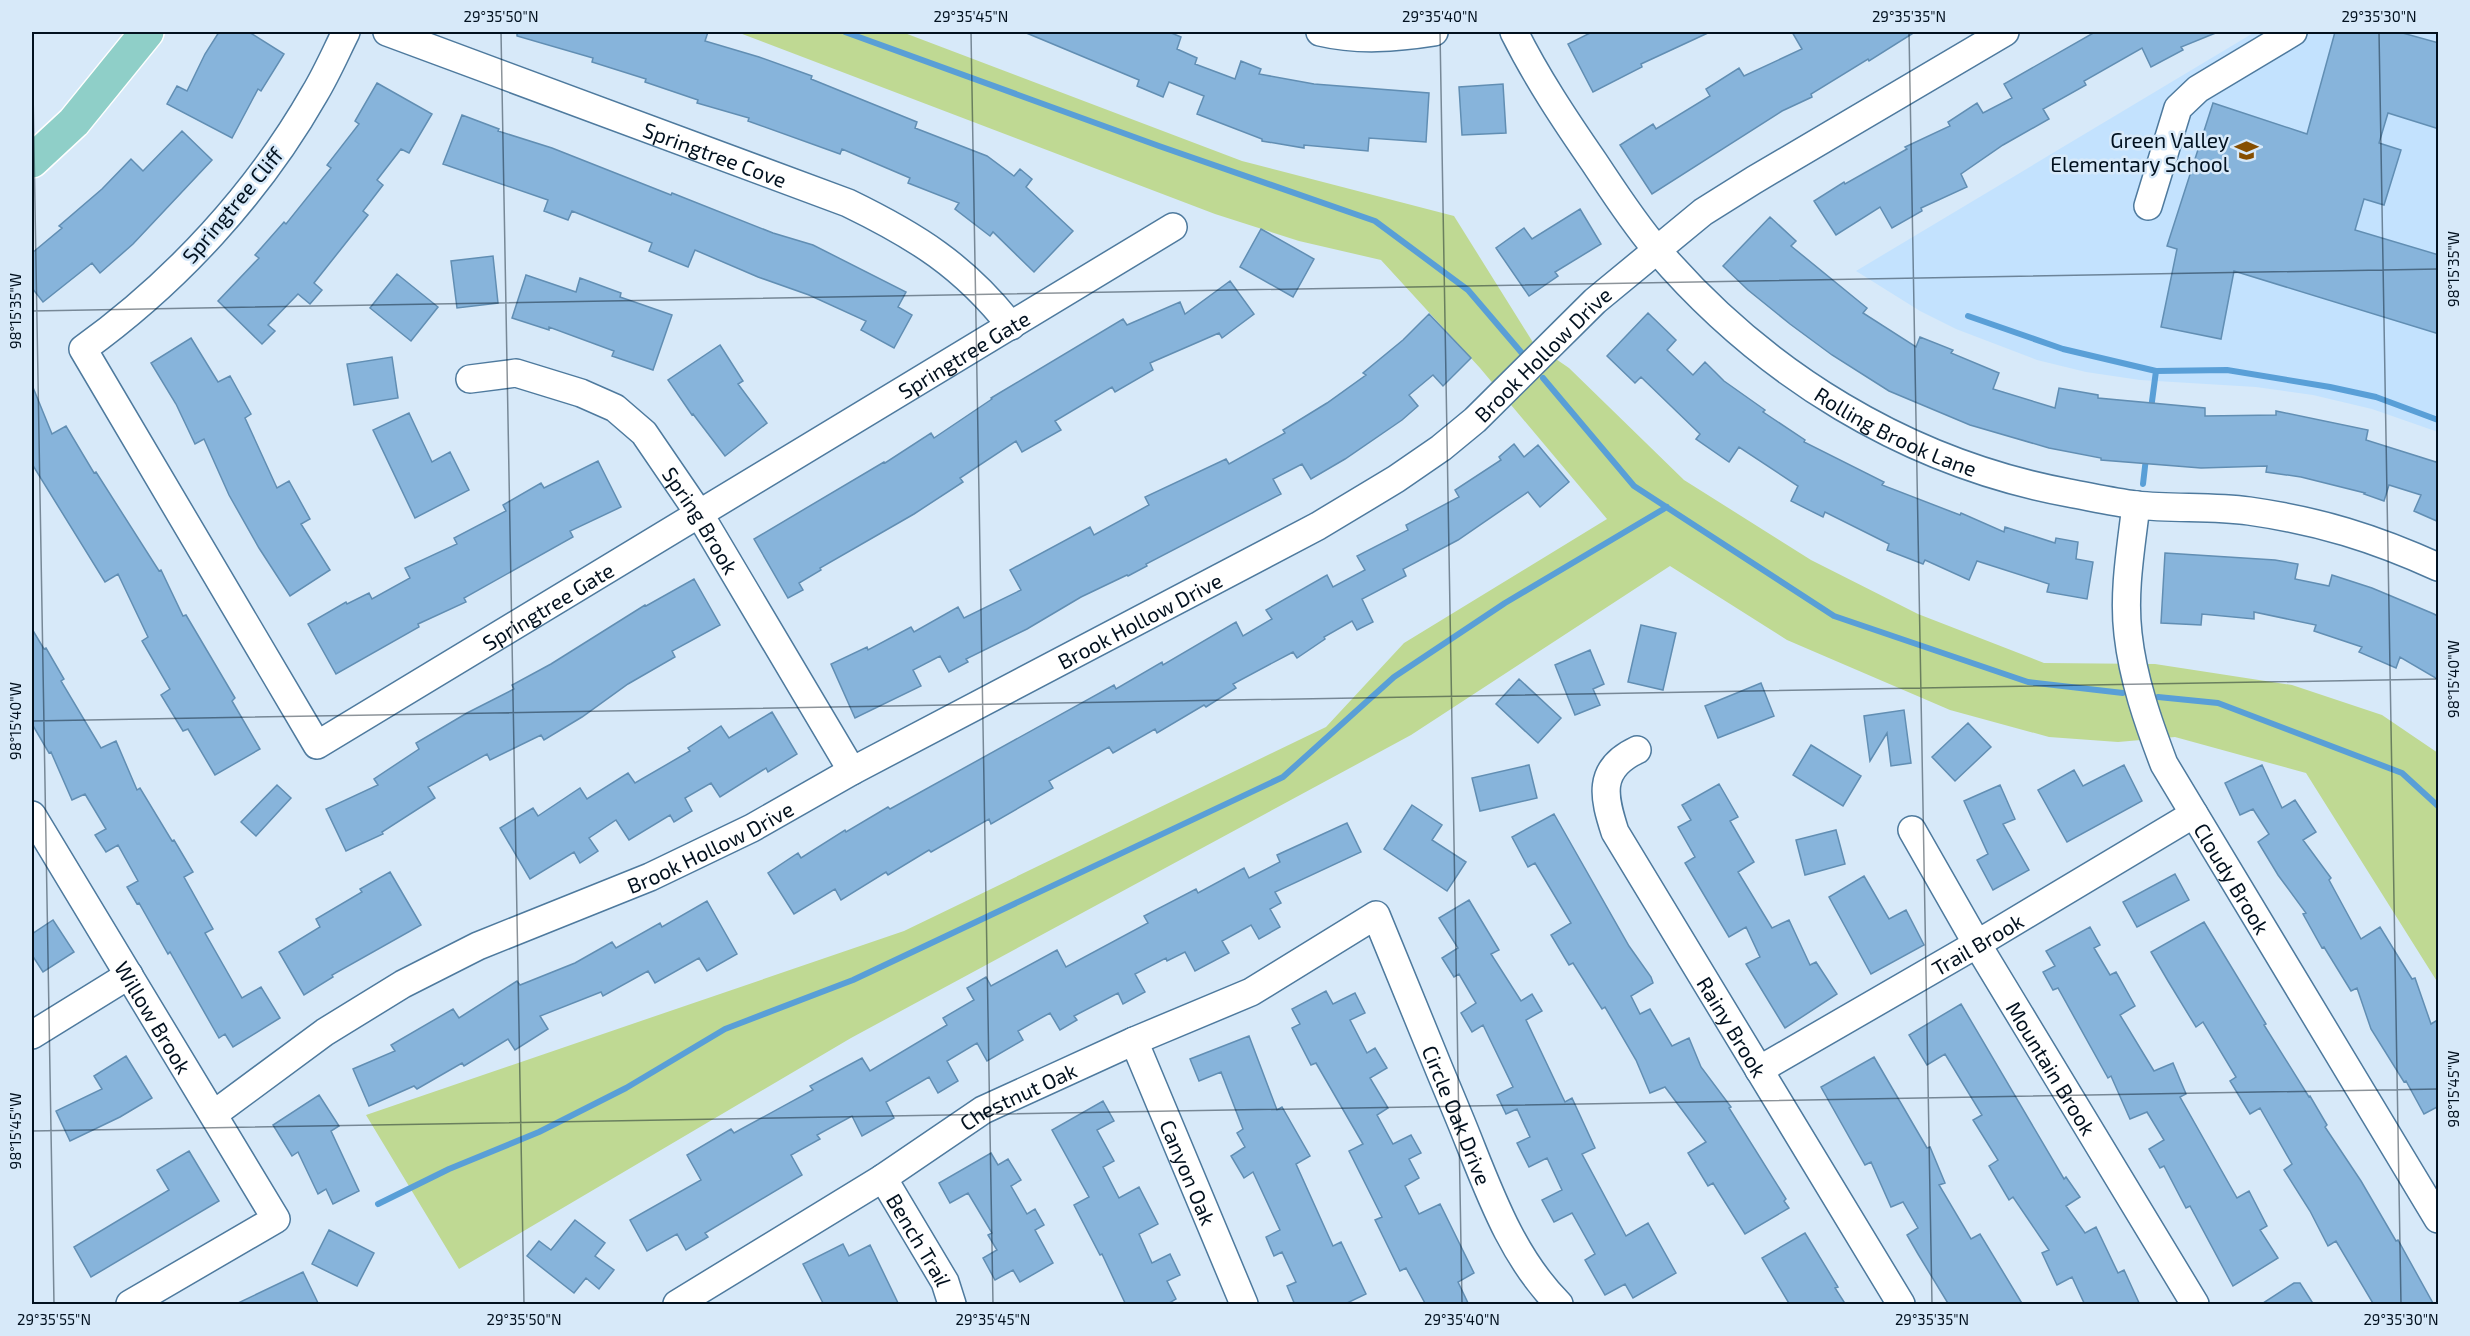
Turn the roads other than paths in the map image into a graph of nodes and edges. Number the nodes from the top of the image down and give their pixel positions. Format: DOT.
graph roads {
  1 [pos="147,32"];
  2 [pos="346,32"];
  3 [pos="387,32"];
  4 [pos="1320,32"];
  5 [pos="1434,32"];
  6 [pos="1514,32"];
  7 [pos="2005,32"];
  8 [pos="2293,32"];
  9 [pos="32,161"];
  10 [pos="2148,207"];
  11 [pos="1173,227"];
  12 [pos="1657,250"];
  13 [pos="1011,326"];
  14 [pos="83,349"];
  15 [pos="470,379"];
  16 [pos="2136,505"];
  17 [pos="700,515"];
  18 [pos="2439,567"];
  19 [pos="1636,750"];
  20 [pos="852,771"];
  21 [pos="2194,814"];
  22 [pos="32,815"];
  23 [pos="1912,830"];
  24 [pos="1376,915"];
  25 [pos="1977,944"];
  26 [pos="129,975"];
  27 [pos="32,1035"];
  28 [pos="1134,1041"];
  29 [pos="1759,1070"];
  30 [pos="214,1114"];
  31 [pos="883,1178"];
  32 [pos="2439,1219"];
  33 [pos="130,1305"];
  34 [pos="677,1305"];
  35 [pos="952,1305"];
  36 [pos="1244,1305"];
  37 [pos="1559,1305"];
  38 [pos="1901,1305"];
  39 [pos="2195,1305"];
  1 -- 9 [label="main road"];
  2 -- 14 [label="street, Springtree Cliff"];
  3 -- 13 [label="street, Springtree Cove"];
  4 -- 5 [label="street"];
  6 -- 12 [label="street, Rolling Brook Lane"];
  7 -- 12 [label="street, Brook Hollow Drive"];
  8 -- 10 [label="street"];
  11 -- 13 [label="street, Springtree Gate"];
  12 -- 16 [label="street, Rolling Brook Lane"];
  12 -- 20 [label="street, Brook Hollow Drive"];
  13 -- 17 [label="street, Springtree Gate"];
  14 -- 17 [label="street, Springtree Gate"];
  15 -- 17 [label="street, Spring Brook"];
  16 -- 18 [label="street, Rolling Brook Lane"];
  16 -- 21 [label="street, Cloudy Brook"];
  17 -- 20 [label="street, Spring Brook"];
  19 -- 29 [label="street, Rainy Brook"];
  20 -- 30 [label="street, Brook Hollow Drive"];
  21 -- 25 [label="street, Trail Brook"];
  21 -- 32 [label="street, Cloudy Brook"];
  22 -- 26 [label="street, Willow Brook"];
  23 -- 25 [label="street, Mountain Brook"];
  24 -- 28 [label="street, Chestnut Oak"];
  24 -- 37 [label="street, Circle Oak Drive"];
  25 -- 29 [label="street, Trail Brook"];
  25 -- 39 [label="street, Mountain Brook"];
  26 -- 27 [label="street"];
  26 -- 30 [label="street, Willow Brook"];
  28 -- 31 [label="street, Chestnut Oak"];
  28 -- 36 [label="street, Canyon Oak"];
  29 -- 38 [label="street, Rainy Brook"];
  30 -- 33 [label="street, Willow Brook"];
  31 -- 34 [label="street, Chestnut Oak"];
  31 -- 35 [label="street, Bench Trail"];
}
